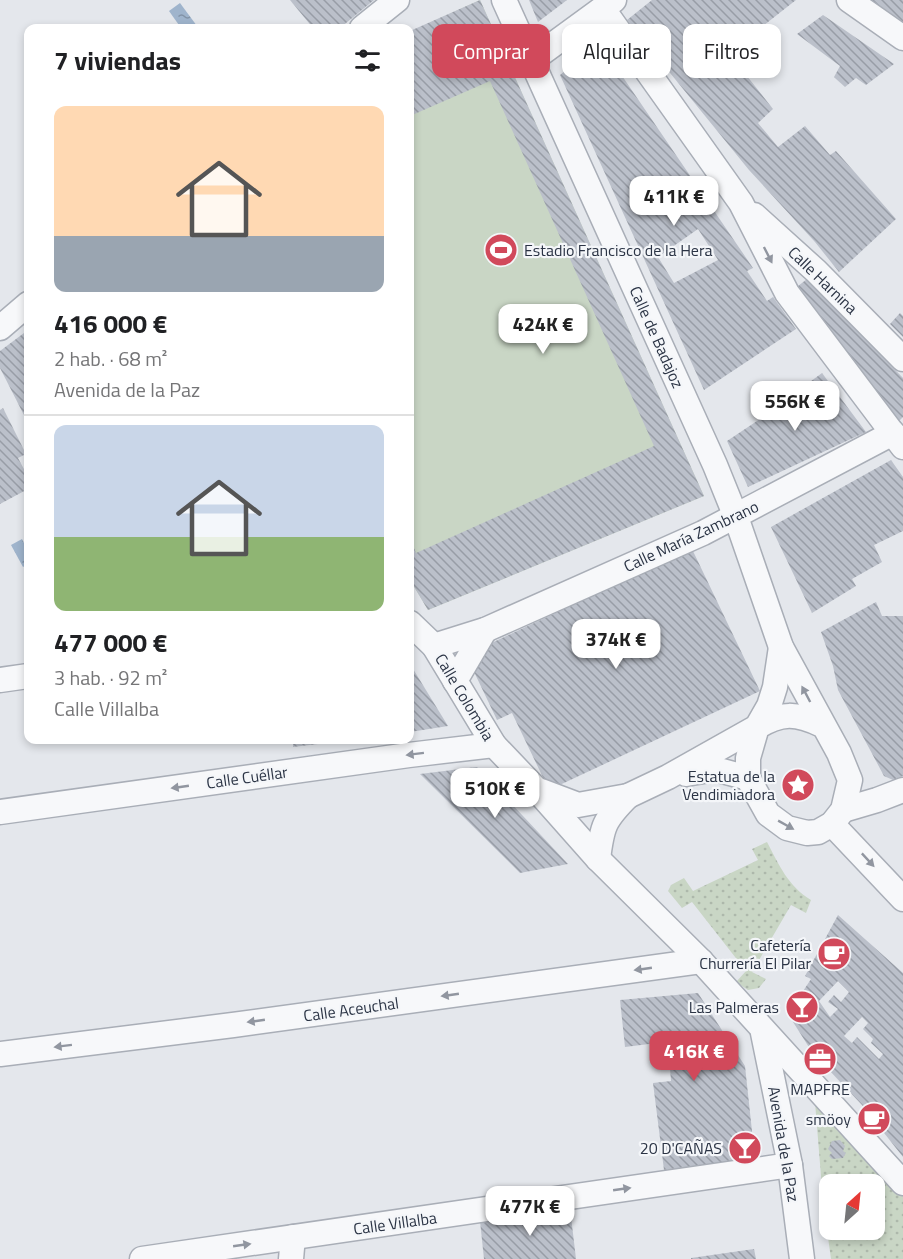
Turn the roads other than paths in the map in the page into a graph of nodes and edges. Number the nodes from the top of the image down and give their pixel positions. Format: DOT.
graph roads {
  1 [pos="397,0"];
  2 [pos="504,0"];
  3 [pos="849,0"];
  4 [pos="608,4"];
  5 [pos="367,24"];
  6 [pos="515,24"];
  7 [pos="903,38"];
  8 [pos="550,47"];
  9 [pos="540,78"];
  10 [pos="741,203"];
  11 [pos="24,307"];
  12 [pos="0,328"];
  13 [pos="903,359"];
  14 [pos="898,440"];
  15 [pos="736,517"];
  16 [pos="414,628"];
  17 [pos="485,630"];
  18 [pos="434,646"];
  19 [pos="781,647"];
  20 [pos="24,677"];
  21 [pos="0,680"];
  22 [pos="455,681"];
  23 [pos="822,725"];
  24 [pos="757,727"];
  25 [pos="494,745"];
  26 [pos="668,777"];
  27 [pos="748,778"];
  28 [pos="850,780"];
  29 [pos="536,789"];
  30 [pos="896,792"];
  31 [pos="628,796"];
  32 [pos="0,812"];
  33 [pos="838,817"];
  34 [pos="598,859"];
  35 [pos="903,899"];
  36 [pos="701,961"];
  37 [pos="766,1033"];
  38 [pos="0,1054"];
  39 [pos="790,1165"];
  40 [pos="903,1183"];
  41 [pos="292,1248"];
  42 [pos="142,1259"];
  43 [pos="802,1259"];
  1 -- 5 [label="street"];
  2 -- 6 [label="street, Calle de Badajoz"];
  3 -- 7 [label="street"];
  4 -- 8 [label="street"];
  4 -- 10 [label="street"];
  9 -- 15 [label="street, Calle de Badajoz"];
  10 -- 13 [label="street, Calle Harnina"];
  10 -- 14 [label="street, one-way"];
  11 -- 12 [label="street"];
  14 -- 15 [label="street, Calle María Zambrano"];
  15 -- 17 [label="street, Calle María Zambrano"];
  15 -- 19 [label="street, Calle de Badajoz"];
  16 -- 18 [label="street, Calle Colombia"];
  17 -- 18 [label="street, Calle María Zambrano"];
  17 -- 22 [label="street"];
  18 -- 22 [label="street, Calle Colombia"];
  23 -- 19 [label="street, Calle de Badajoz, one-way"];
  19 -- 24 [label="street, Calle de Badajoz"];
  20 -- 21 [label="street"];
  22 -- 25 [label="street, Calle Colombia"];
  23 -- 24 [label="street"];
  23 -- 28 [label="street, Calle de Badajoz"];
  24 -- 26 [label="street"];
  24 -- 27 [label="street, Calle de Badajoz"];
  25 -- 29 [label="street, Calle Colombia"];
  25 -- 32 [label="street, Calle Cuéllar, one-way"];
  26 -- 27 [label="street"];
  26 -- 31 [label="street"];
  27 -- 33 [label="street, one-way"];
  28 -- 30 [label="street"];
  28 -- 33 [label="street"];
  29 -- 31 [label="street"];
  29 -- 34 [label="street, Calle Colombia"];
  30 -- 33 [label="street"];
  31 -- 34 [label="street"];
  33 -- 35 [label="street, one-way"];
  34 -- 36 [label="street, Calle Colombia"];
  36 -- 37 [label="street, Calle Colombia"];
  36 -- 38 [label="street, Calle Aceuchal, one-way"];
  37 -- 39 [label="street, Avenida de la Paz"];
  37 -- 40 [label="street, Calle Colombia"];
  41 -- 39 [label="street, Calle Villalba, one-way"];
  39 -- 43 [label="street, Avenida de la Paz"];
  42 -- 41 [label="street, Calle Villalba, one-way"];
}
